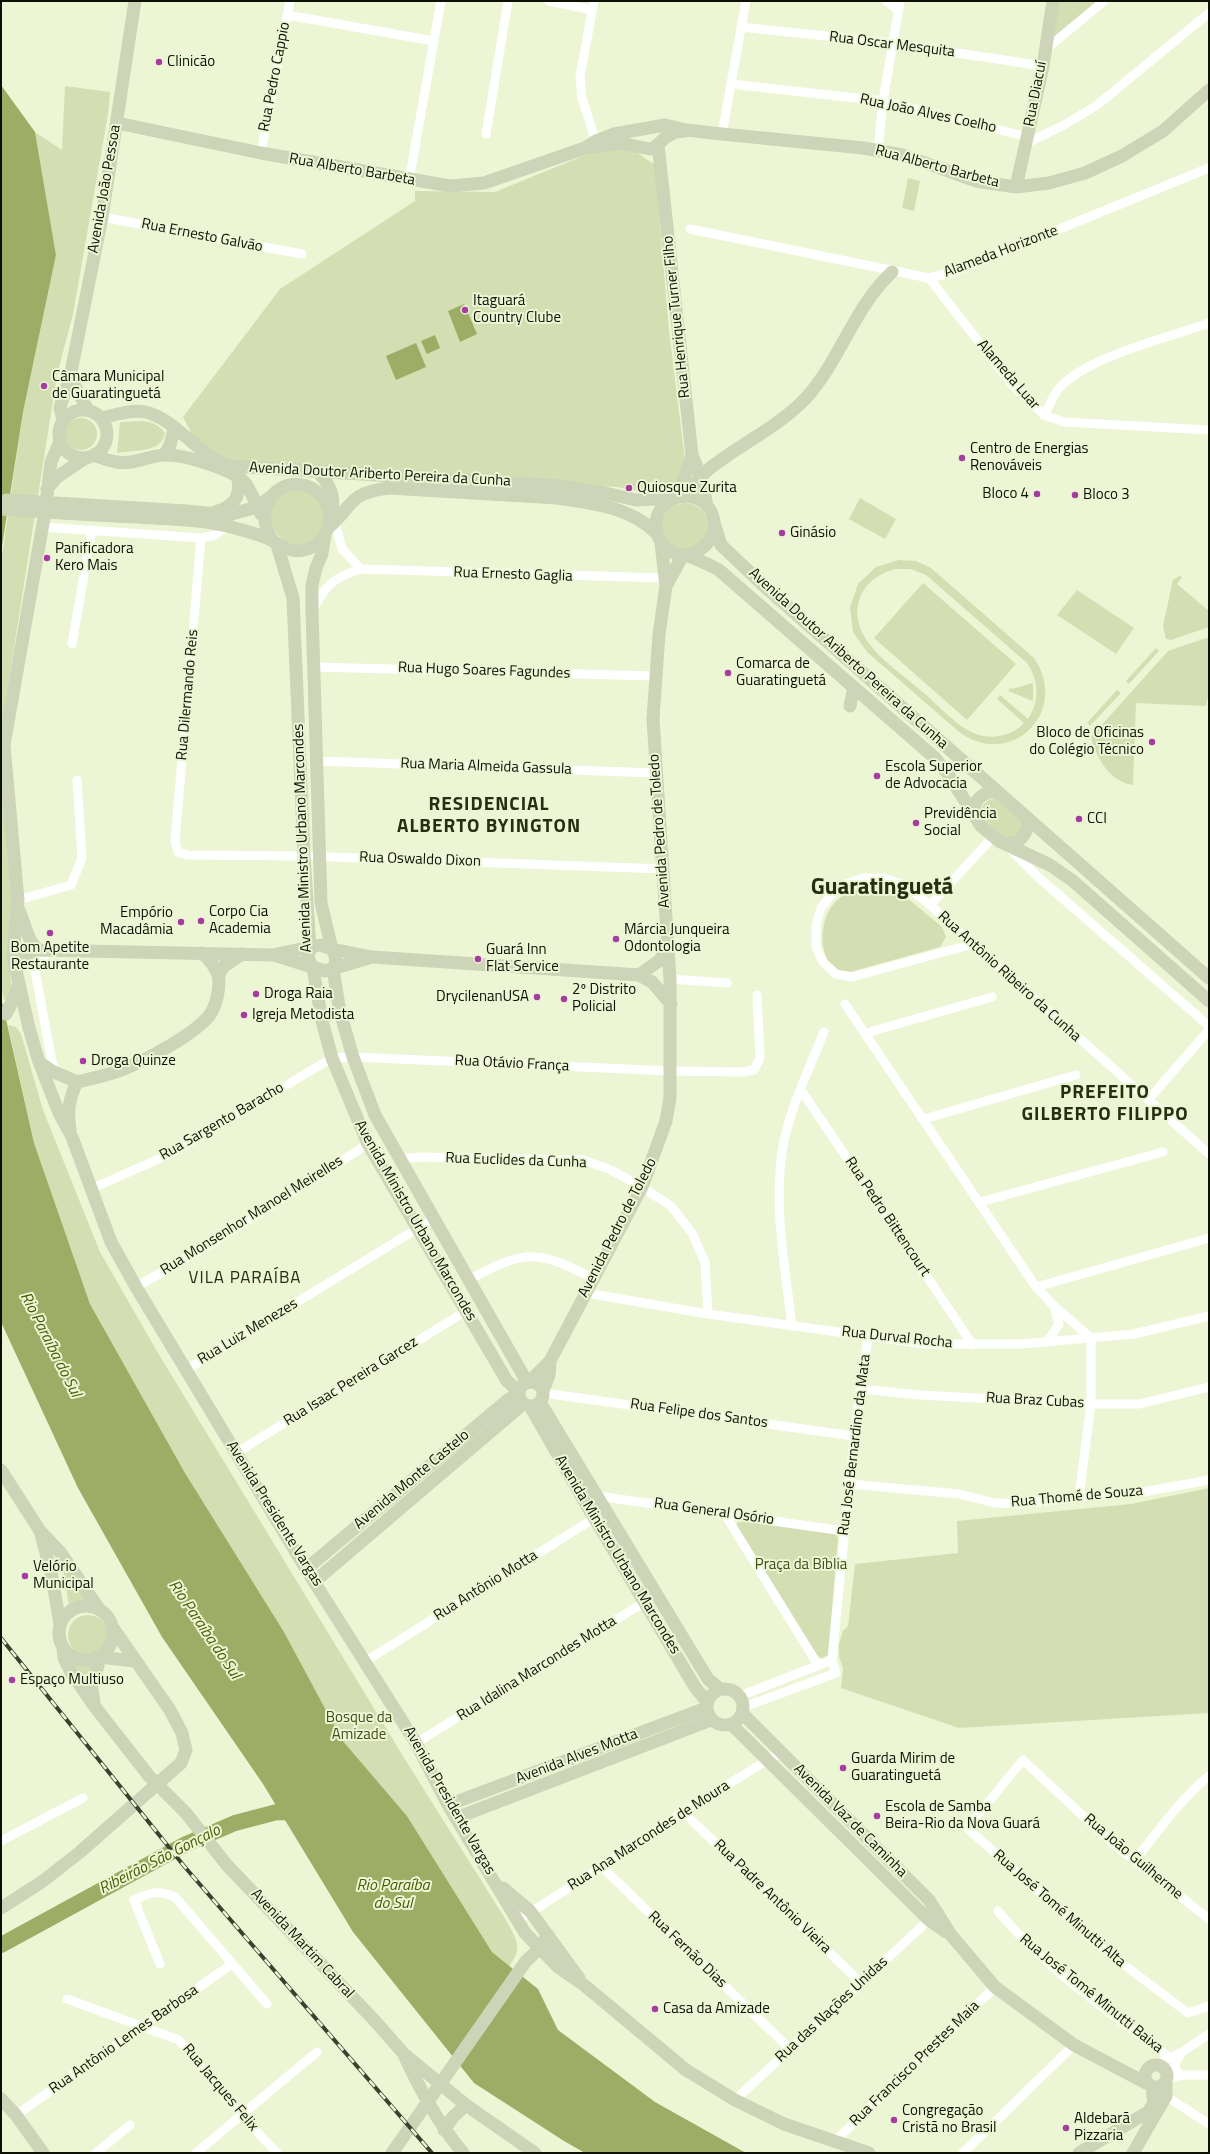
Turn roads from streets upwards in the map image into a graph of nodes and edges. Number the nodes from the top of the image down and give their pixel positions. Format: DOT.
graph roads {
  1 [pos="135,1"];
  2 [pos="290,1"];
  3 [pos="441,1"];
  4 [pos="508,1"];
  5 [pos="549,1"];
  6 [pos="746,1"];
  7 [pos="886,1"];
  8 [pos="1053,1"];
  9 [pos="1104,1"];
  10 [pos="593,5"];
  11 [pos="899,5"];
  12 [pos="1209,13"];
  13 [pos="287,14"];
  14 [pos="741,27"];
  15 [pos="434,41"];
  16 [pos="892,43"];
  17 [pos="1045,50"];
  18 [pos="1043,66"];
  19 [pos="731,84"];
  20 [pos="1209,90"];
  21 [pos="883,101"];
  22 [pos="117,123"];
  23 [pos="648,129"];
  24 [pos="686,130"];
  25 [pos="486,134"];
  26 [pos="722,134"];
  27 [pos="1027,140"];
  28 [pos="592,145"];
  29 [pos="651,146"];
  30 [pos="878,151"];
  31 [pos="261,153"];
  32 [pos="1209,168"];
  33 [pos="409,181"];
  34 [pos="1016,187"];
  35 [pos="102,217"];
  36 [pos="690,229"];
  37 [pos="302,254"];
  38 [pos="892,272"];
  39 [pos="929,278"];
  40 [pos="1209,323"];
  41 [pos="70,377"];
  42 [pos="60,407"];
  43 [pos="84,410"];
  44 [pos="1044,415"];
  45 [pos="102,418"];
  46 [pos="63,420"];
  47 [pos="174,429"];
  48 [pos="1209,430"];
  49 [pos="60,441"];
  50 [pos="729,454"];
  51 [pos="164,455"];
  52 [pos="692,455"];
  53 [pos="90,457"];
  54 [pos="297,470"];
  55 [pos="318,472"];
  56 [pos="701,477"];
  57 [pos="238,478"];
  58 [pos="47,489"];
  59 [pos="271,496"];
  60 [pos="679,497"];
  61 [pos="1,500"];
  62 [pos="706,500"];
  63 [pos="45,507"];
  64 [pos="1,509"];
  65 [pos="260,512"];
  66 [pos="212,514"];
  67 [pos="184,515"];
  68 [pos="715,524"];
  69 [pos="227,526"];
  70 [pos="42,527"];
  71 [pos="330,527"];
  72 [pos="92,530"];
  73 [pos="201,538"];
  74 [pos="659,538"];
  75 [pos="275,543"];
  76 [pos="684,555"];
  77 [pos="361,569"];
  78 [pos="665,582"];
  79 [pos="312,612"];
  80 [pos="72,644"];
  81 [pos="314,667"];
  82 [pos="655,676"];
  83 [pos="854,687"];
  84 [pos="850,706"];
  85 [pos="317,761"];
  86 [pos="656,773"];
  87 [pos="77,780"];
  88 [pos="996,790"];
  89 [pos="973,815"];
  90 [pos="1028,818"];
  91 [pos="993,837"];
  92 [pos="1005,844"];
  93 [pos="178,852"];
  94 [pos="304,856"];
  95 [pos="320,856"];
  96 [pos="664,869"];
  97 [pos="18,903"];
  98 [pos="930,905"];
  99 [pos="973,944"];
  100 [pos="668,946"];
  101 [pos="310,948"];
  102 [pos="332,949"];
  103 [pos="44,951"];
  104 [pos="202,953"];
  105 [pos="242,954"];
  106 [pos="272,955"];
  107 [pos="372,957"];
  108 [pos="313,968"];
  109 [pos="333,968"];
  110 [pos="15,969"];
  111 [pos="645,975"];
  112 [pos="670,975"];
  113 [pos="218,976"];
  114 [pos="1209,978"];
  115 [pos="19,982"];
  116 [pos="727,983"];
  117 [pos="757,995"];
  118 [pos="992,997"];
  119 [pos="1209,1001"];
  120 [pos="671,1004"];
  121 [pos="845,1004"];
  122 [pos="3,1016"];
  123 [pos="1209,1026"];
  124 [pos="29,1028"];
  125 [pos="1209,1030"];
  126 [pos="824,1032"];
  127 [pos="866,1033"];
  128 [pos="353,1057"];
  129 [pos="332,1058"];
  130 [pos="39,1062"];
  131 [pos="671,1071"];
  132 [pos="58,1074"];
  133 [pos="1076,1076"];
  134 [pos="77,1082"];
  135 [pos="801,1090"];
  136 [pos="1148,1100"];
  137 [pos="924,1119"];
  138 [pos="72,1137"];
  139 [pos="368,1144"];
  140 [pos="1163,1152"];
  141 [pos="1209,1154"];
  142 [pos="399,1159"];
  143 [pos="642,1187"];
  144 [pos="91,1189"];
  145 [pos="980,1202"];
  146 [pos="433,1219"];
  147 [pos="417,1229"];
  148 [pos="1209,1238"];
  149 [pos="593,1278"];
  150 [pos="468,1280"];
  151 [pos="136,1287"];
  152 [pos="1036,1287"];
  153 [pos="586,1293"];
  154 [pos="1054,1306"];
  155 [pos="466,1311"];
  156 [pos="708,1314"];
  157 [pos="1209,1316"];
  158 [pos="792,1326"];
  159 [pos="868,1337"];
  160 [pos="1091,1338"];
  161 [pos="1047,1342"];
  162 [pos="973,1345"];
  163 [pos="186,1370"];
  164 [pos="1209,1387"];
  165 [pos="860,1389"];
  166 [pos="530,1394"];
  167 [pos="1091,1404"];
  168 [pos="854,1436"];
  169 [pos="236,1453"];
  170 [pos="1,1470"];
  171 [pos="1209,1480"];
  172 [pos="849,1484"];
  173 [pos="597,1496"];
  174 [pos="1079,1497"];
  175 [pos="586,1504"];
  176 [pos="607,1512"];
  177 [pos="724,1513"];
  178 [pos="595,1519"];
  179 [pos="40,1531"];
  180 [pos="844,1531"];
  181 [pos="306,1569"];
  182 [pos="315,1581"];
  183 [pos="657,1595"];
  184 [pos="644,1602"];
  185 [pos="99,1609"];
  186 [pos="60,1624"];
  187 [pos="113,1628"];
  188 [pos="63,1648"];
  189 [pos="98,1658"];
  190 [pos="832,1660"];
  191 [pos="136,1661"];
  192 [pos="366,1661"];
  193 [pos="818,1665"];
  194 [pos="720,1689"];
  195 [pos="742,1705"];
  196 [pos="95,1707"];
  197 [pos="708,1710"];
  198 [pos="732,1725"];
  199 [pos="416,1743"];
  200 [pos="781,1752"];
  201 [pos="581,1756"];
  202 [pos="768,1760"];
  203 [pos="1023,1760"];
  204 [pos="585,1769"];
  205 [pos="1209,1776"];
  206 [pos="83,1798"];
  207 [pos="448,1805"];
  208 [pos="683,1812"];
  209 [pos="456,1818"];
  210 [pos="1,1841"];
  211 [pos="1135,1860"];
  212 [pos="602,1867"];
  213 [pos="495,1881"];
  214 [pos="1,1908"];
  215 [pos="530,1911"];
  216 [pos="998,1911"];
  217 [pos="933,1916"];
  218 [pos="1208,1916"];
  219 [pos="518,1920"];
  220 [pos="525,1933"];
  221 [pos="548,1935"];
  222 [pos="540,1948"];
  223 [pos="160,1964"];
  224 [pos="232,1964"];
  225 [pos="523,1964"];
  226 [pos="861,1983"];
  227 [pos="584,1984"];
  228 [pos="995,1987"];
  229 [pos="67,1999"];
  230 [pos="267,2004"];
  231 [pos="1209,2006"];
  232 [pos="144,2027"];
  233 [pos="1209,2034"];
  234 [pos="1074,2045"];
  235 [pos="790,2049"];
  236 [pos="317,2052"];
  237 [pos="1182,2052"];
  238 [pos="404,2054"];
  239 [pos="1114,2067"];
  240 [pos="1166,2070"];
  241 [pos="1209,2075"];
  242 [pos="1151,2086"];
  243 [pos="1166,2096"];
  244 [pos="1,2099"];
  245 [pos="735,2100"];
  246 [pos="466,2105"];
  247 [pos="16,2115"];
  248 [pos="241,2115"];
  249 [pos="1209,2124"];
  250 [pos="130,2125"];
  251 [pos="444,2130"];
  252 [pos="834,2142"];
  253 [pos="43,2153"];
  254 [pos="96,2153"];
  255 [pos="196,2153"];
  256 [pos="277,2153"];
  257 [pos="392,2153"];
  258 [pos="463,2153"];
  259 [pos="535,2153"];
  260 [pos="869,2153"];
  261 [pos="963,2153"];
  262 [pos="1079,2153"];
  263 [pos="1133,2153"];
  1 -- 22 [label="street, Avenida João Pessoa"];
  2 -- 13 [label="street, Rua Pedro Cappio"];
  3 -- 15 [label="street"];
  4 -- 25 [label="street"];
  5 -- 10 [label="street"];
  6 -- 14 [label="street"];
  7 -- 11 [label="street"];
  8 -- 17 [label="street, Rua Diacuí"];
  9 -- 17 [label="street"];
  10 -- 28 [label="street"];
  11 -- 16 [label="street"];
  12 -- 27 [label="street"];
  13 -- 15 [label="street"];
  13 -- 31 [label="street, Rua Pedro Cappio"];
  14 -- 16 [label="street, Rua Oscar Mesquita"];
  14 -- 19 [label="street"];
  15 -- 33 [label="street"];
  16 -- 18 [label="street, Rua Oscar Mesquita"];
  16 -- 21 [label="street"];
  17 -- 18 [label="street, Rua Diacuí"];
  18 -- 27 [label="street, Rua Diacuí"];
  19 -- 21 [label="street, Rua João Alves Coelho"];
  19 -- 26 [label="street"];
  20 -- 34 [label="street, Rua Alberto Barbeta"];
  21 -- 27 [label="street, Rua João Alves Coelho"];
  21 -- 30 [label="street"];
  22 -- 31 [label="street, Rua Alberto Barbeta"];
  22 -- 35 [label="street, Avenida João Pessoa"];
  23 -- 24 [label="street, Rua Alberto Barbeta"];
  23 -- 28 [label="street, Rua Alberto Barbeta"];
  23 -- 29 [label="street"];
  24 -- 26 [label="street, Rua Alberto Barbeta"];
  24 -- 29 [label="street"];
  26 -- 30 [label="street, Rua Alberto Barbeta"];
  27 -- 34 [label="street, Rua Diacuí"];
  28 -- 29 [label="street"];
  28 -- 33 [label="street, Rua Alberto Barbeta"];
  29 -- 52 [label="street, Rua Henrique Turner Filho"];
  30 -- 34 [label="street, Rua Alberto Barbeta"];
  31 -- 33 [label="street, Rua Alberto Barbeta"];
  32 -- 39 [label="street, Alameda Horizonte"];
  35 -- 37 [label="street, Rua Ernesto Galvão"];
  35 -- 41 [label="street, Avenida João Pessoa"];
  36 -- 38 [label="street, Alameda Horizonte"];
  38 -- 39 [label="street, Alameda Horizonte"];
  38 -- 50 [label="street"];
  39 -- 44 [label="street, Alameda Luar"];
  40 -- 44 [label="street"];
  41 -- 42 [label="street, Avenida João Pessoa"];
  41 -- 43 [label="street"];
  42 -- 43 [label="street"];
  42 -- 46 [label="street"];
  43 -- 45 [label="street"];
  43 -- 46 [label="street"];
  44 -- 48 [label="street, Alameda Luar"];
  45 -- 47 [label="street, Avenida Doutor Ariberto Pereira da Cunha"];
  45 -- 53 [label="street"];
  46 -- 49 [label="street"];
  47 -- 51 [label="street"];
  47 -- 54 [label="street, Avenida Doutor Ariberto Pereira da Cunha"];
  49 -- 53 [label="street"];
  49 -- 58 [label="street"];
  50 -- 52 [label="street"];
  50 -- 56 [label="street"];
  50 -- 62 [label="street"];
  51 -- 53 [label="street"];
  51 -- 57 [label="street"];
  52 -- 56 [label="street, Rua Henrique Turner Filho"];
  52 -- 60 [label="street, Rua Henrique Turner Filho"];
  53 -- 58 [label="street"];
  54 -- 55 [label="street, Avenida Doutor Ariberto Pereira da Cunha"];
  54 -- 59 [label="street"];
  55 -- 60 [label="street, Avenida Doutor Ariberto Pereira da Cunha"];
  55 -- 71 [label="street, Avenida Ministro Urbano Marcondes"];
  56 -- 60 [label="street"];
  56 -- 62 [label="street, Rua Henrique Turner Filho"];
  57 -- 65 [label="street"];
  57 -- 66 [label="street"];
  58 -- 70 [label="street"];
  59 -- 65 [label="street"];
  59 -- 71 [label="street"];
  60 -- 62 [label="street"];
  60 -- 74 [label="street"];
  61 -- 63 [label="street"];
  62 -- 68 [label="street"];
  63 -- 64 [label="street"];
  63 -- 67 [label="street"];
  65 -- 66 [label="street"];
  65 -- 75 [label="street"];
  66 -- 67 [label="street"];
  67 -- 69 [label="street"];
  68 -- 76 [label="street"];
  68 -- 88 [label="street, Avenida Doutor Ariberto Pereira da Cunha"];
  69 -- 73 [label="street"];
  69 -- 75 [label="street"];
  70 -- 72 [label="street"];
  70 -- 97 [label="street"];
  71 -- 74 [label="street, Avenida Doutor Ariberto Pereira da Cunha"];
  71 -- 75 [label="street"];
  71 -- 77 [label="street"];
  71 -- 79 [label="street, Avenida Ministro Urbano Marcondes"];
  72 -- 73 [label="street"];
  72 -- 80 [label="street"];
  73 -- 93 [label="street, Rua Dilermando Reis"];
  74 -- 76 [label="street"];
  74 -- 78 [label="street, Avenida Pedro de Toledo"];
  75 -- 94 [label="street, Avenida Ministro Urbano Marcondes"];
  76 -- 78 [label="street, Avenida Pedro de Toledo"];
  76 -- 83 [label="street, Avenida Doutor Ariberto Pereira da Cunha"];
  77 -- 78 [label="street, Rua Ernesto Gaglia"];
  77 -- 79 [label="street"];
  78 -- 82 [label="street, Avenida Pedro de Toledo"];
  79 -- 81 [label="street, Avenida Ministro Urbano Marcondes"];
  81 -- 82 [label="street, Rua Hugo Soares Fagundes"];
  81 -- 85 [label="street, Avenida Ministro Urbano Marcondes"];
  82 -- 86 [label="street, Avenida Pedro de Toledo"];
  83 -- 84 [label="street"];
  83 -- 89 [label="street, Avenida Doutor Ariberto Pereira da Cunha"];
  85 -- 86 [label="street, Rua Maria Almeida Gassula"];
  85 -- 95 [label="street, Avenida Ministro Urbano Marcondes"];
  86 -- 96 [label="street, Avenida Pedro de Toledo"];
  87 -- 97 [label="street"];
  88 -- 89 [label="street"];
  88 -- 90 [label="street, Avenida Doutor Ariberto Pereira da Cunha"];
  89 -- 91 [label="street, Avenida Doutor Ariberto Pereira da Cunha"];
  90 -- 92 [label="street"];
  90 -- 114 [label="street, Avenida Doutor Ariberto Pereira da Cunha"];
  91 -- 92 [label="street, Avenida Doutor Ariberto Pereira da Cunha"];
  91 -- 98 [label="street"];
  92 -- 119 [label="street, Avenida Doutor Ariberto Pereira da Cunha"];
  92 -- 123 [label="street, Avenida Doutor Ariberto Pereira da Cunha"];
  93 -- 94 [label="street, Rua Oswaldo Dixon"];
  94 -- 95 [label="street, Rua Oswaldo Dixon"];
  94 -- 101 [label="street, Avenida Ministro Urbano Marcondes"];
  95 -- 96 [label="street, Rua Oswaldo Dixon"];
  95 -- 102 [label="street, Avenida Ministro Urbano Marcondes"];
  96 -- 100 [label="street, Avenida Pedro de Toledo"];
  97 -- 103 [label="street"];
  97 -- 110 [label="street"];
  98 -- 99 [label="street, Rua Antônio Ribeiro da Cunha"];
  98 -- 99 [label="street, Rua Antônio Ribeiro da Cunha"];
  99 -- 136 [label="street, Rua Antônio Ribeiro da Cunha"];
  100 -- 111 [label="street"];
  100 -- 112 [label="street, Avenida Pedro de Toledo"];
  101 -- 102 [label="street"];
  101 -- 106 [label="street"];
  101 -- 108 [label="street, Avenida Ministro Urbano Marcondes"];
  102 -- 107 [label="street"];
  102 -- 109 [label="street, Avenida Ministro Urbano Marcondes"];
  103 -- 104 [label="street"];
  103 -- 110 [label="street"];
  103 -- 132 [label="street"];
  104 -- 105 [label="street"];
  104 -- 113 [label="street"];
  105 -- 106 [label="street"];
  105 -- 113 [label="street"];
  106 -- 108 [label="street"];
  107 -- 109 [label="street"];
  107 -- 111 [label="street"];
  108 -- 109 [label="street"];
  108 -- 129 [label="street, Avenida Ministro Urbano Marcondes"];
  109 -- 128 [label="street, Avenida Ministro Urbano Marcondes"];
  110 -- 115 [label="street"];
  111 -- 112 [label="street"];
  111 -- 120 [label="street"];
  112 -- 116 [label="street"];
  112 -- 120 [label="street, Avenida Pedro de Toledo"];
  113 -- 134 [label="street"];
  115 -- 122 [label="street"];
  115 -- 124 [label="street, Avenida Presidente Vargas"];
  117 -- 131 [label="street, Rua Otávio França"];
  118 -- 127 [label="street"];
  120 -- 131 [label="street, Avenida Pedro de Toledo"];
  121 -- 127 [label="street"];
  122 -- 124 [label="street"];
  124 -- 130 [label="street, Avenida Presidente Vargas"];
  125 -- 136 [label="street"];
  126 -- 135 [label="street"];
  127 -- 137 [label="street"];
  128 -- 129 [label="street, Rua Sargento Baracho"];
  128 -- 131 [label="street, Rua Otávio França"];
  128 -- 142 [label="street, Avenida Ministro Urbano Marcondes"];
  129 -- 139 [label="street, Avenida Ministro Urbano Marcondes"];
  129 -- 144 [label="street, Rua Sargento Baracho"];
  130 -- 132 [label="street"];
  130 -- 138 [label="street, Avenida Presidente Vargas"];
  131 -- 143 [label="street, Avenida Pedro de Toledo"];
  132 -- 134 [label="street"];
  133 -- 137 [label="street"];
  134 -- 138 [label="street, Avenida Presidente Vargas"];
  135 -- 158 [label="street"];
  135 -- 162 [label="street, Rua Pedro Bittencourt"];
  136 -- 141 [label="street, Rua Antônio Ribeiro da Cunha"];
  137 -- 145 [label="street"];
  138 -- 144 [label="street, Avenida Presidente Vargas"];
  139 -- 147 [label="street, Avenida Ministro Urbano Marcondes"];
  139 -- 151 [label="street, Rua Monsenhor Manoel Meirelles"];
  140 -- 145 [label="street"];
  142 -- 143 [label="street, Rua Euclides da Cunha"];
  142 -- 146 [label="street, Avenida Ministro Urbano Marcondes"];
  143 -- 149 [label="street, Avenida Pedro de Toledo"];
  143 -- 156 [label="street, Rua Euclides da Cunha"];
  144 -- 151 [label="street, Avenida Presidente Vargas"];
  145 -- 152 [label="street"];
  146 -- 147 [label="street, Rua Luiz Menezes"];
  146 -- 150 [label="street, Avenida Ministro Urbano Marcondes"];
  147 -- 155 [label="street, Avenida Ministro Urbano Marcondes"];
  147 -- 163 [label="street, Rua Luiz Menezes"];
  148 -- 152 [label="street"];
  149 -- 150 [label="street"];
  149 -- 153 [label="street, Avenida Pedro de Toledo"];
  150 -- 166 [label="street, Avenida Ministro Urbano Marcondes"];
  151 -- 163 [label="street, Avenida Presidente Vargas"];
  152 -- 154 [label="street"];
  153 -- 156 [label="street, Rua Durval Rocha"];
  153 -- 166 [label="street, Avenida Pedro de Toledo"];
  154 -- 160 [label="street"];
  154 -- 161 [label="street"];
  155 -- 166 [label="street, Avenida Ministro Urbano Marcondes"];
  155 -- 169 [label="street, Rua Isaac Pereira Garcez"];
  156 -- 158 [label="street, Rua Durval Rocha"];
  157 -- 160 [label="street, Rua Durval Rocha"];
  158 -- 159 [label="street, Rua Durval Rocha"];
  159 -- 162 [label="street, Rua Durval Rocha"];
  159 -- 165 [label="street, Rua José Bernardino da Mata"];
  160 -- 161 [label="street, Rua Durval Rocha"];
  160 -- 167 [label="street"];
  161 -- 162 [label="street, Rua Durval Rocha"];
  163 -- 169 [label="street, Avenida Presidente Vargas"];
  164 -- 167 [label="street, Rua Braz Cubas"];
  165 -- 167 [label="street, Rua Braz Cubas"];
  165 -- 168 [label="street, Rua José Bernardino da Mata"];
  166 -- 168 [label="street, Rua Felipe dos Santos"];
  166 -- 173 [label="street, Avenida Ministro Urbano Marcondes"];
  166 -- 175 [label="street, Avenida Ministro Urbano Marcondes"];
  166 -- 181 [label="street, Avenida Monte Castelo"];
  166 -- 182 [label="street, Avenida Monte Castelo"];
  167 -- 174 [label="street"];
  168 -- 172 [label="street, Rua José Bernardino da Mata"];
  169 -- 181 [label="street, Avenida Presidente Vargas"];
  170 -- 179 [label="street"];
  171 -- 174 [label="street, Rua Thomé de Souza"];
  172 -- 174 [label="street, Rua Thomé de Souza"];
  172 -- 180 [label="street, Rua José Bernardino da Mata"];
  173 -- 175 [label="street"];
  173 -- 176 [label="street, Avenida Ministro Urbano Marcondes"];
  173 -- 177 [label="street, Rua General Osório"];
  175 -- 178 [label="street, Avenida Ministro Urbano Marcondes"];
  176 -- 178 [label="street, Rua Antônio Motta"];
  176 -- 183 [label="street, Avenida Ministro Urbano Marcondes"];
  177 -- 180 [label="street, Rua General Osório"];
  177 -- 193 [label="street"];
  178 -- 184 [label="street, Avenida Ministro Urbano Marcondes"];
  178 -- 192 [label="street, Rua Antônio Motta"];
  179 -- 185 [label="street"];
  179 -- 186 [label="street"];
  180 -- 190 [label="street, Rua José Bernardino da Mata"];
  181 -- 182 [label="street, Avenida Presidente Vargas"];
  182 -- 192 [label="street, Avenida Presidente Vargas"];
  183 -- 184 [label="street, Rua Idalina Marcondes Motta"];
  183 -- 194 [label="street, Avenida Ministro Urbano Marcondes"];
  184 -- 197 [label="street, Avenida Ministro Urbano Marcondes"];
  184 -- 199 [label="street, Rua Idalina Marcondes Motta"];
  185 -- 186 [label="street"];
  185 -- 187 [label="street"];
  186 -- 188 [label="street"];
  187 -- 189 [label="street"];
  187 -- 191 [label="street"];
  188 -- 189 [label="street"];
  188 -- 196 [label="street, Avenida Martim Cabral"];
  189 -- 191 [label="street"];
  189 -- 196 [label="street"];
  190 -- 193 [label="street"];
  190 -- 195 [label="street, Rua José Bernardino da Mata"];
  191 -- 214 [label="street"];
  192 -- 199 [label="street, Avenida Presidente Vargas"];
  193 -- 195 [label="street"];
  194 -- 195 [label="street"];
  194 -- 197 [label="street"];
  195 -- 198 [label="street"];
  195 -- 200 [label="street, Avenida Vaz de Caminha"];
  196 -- 238 [label="street, Avenida Martim Cabral"];
  197 -- 198 [label="street"];
  197 -- 201 [label="street, Avenida Alves Motta"];
  197 -- 204 [label="street, Avenida Alves Motta"];
  198 -- 202 [label="street, Avenida Vaz de Caminha"];
  199 -- 207 [label="street, Avenida Presidente Vargas"];
  200 -- 202 [label="street, Rua Ana Marcondes de Moura"];
  200 -- 217 [label="street, Avenida Vaz de Caminha"];
  201 -- 204 [label="street"];
  201 -- 207 [label="street, Avenida Alves Motta"];
  202 -- 208 [label="street, Rua Ana Marcondes de Moura"];
  202 -- 217 [label="street, Avenida Vaz de Caminha"];
  203 -- 211 [label="street, Rua João Guilherme"];
  203 -- 231 [label="street, Rua José Tomé Minutti Alta"];
  204 -- 209 [label="street, Avenida Alves Motta"];
  205 -- 211 [label="street"];
  206 -- 210 [label="street"];
  207 -- 209 [label="street, Avenida Presidente Vargas"];
  208 -- 212 [label="street, Rua Ana Marcondes de Moura"];
  208 -- 226 [label="street, Rua Padre Antônio Vieira"];
  209 -- 213 [label="street, Avenida Presidente Vargas"];
  211 -- 218 [label="street, Rua João Guilherme"];
  212 -- 215 [label="street, Rua Ana Marcondes de Moura"];
  212 -- 235 [label="street, Rua Fernão Dias"];
  213 -- 215 [label="street, Avenida Presidente Vargas"];
  213 -- 219 [label="street, Avenida Presidente Vargas"];
  215 -- 219 [label="street, Rua Ana Marcondes de Moura"];
  215 -- 221 [label="street, Avenida Presidente Vargas"];
  216 -- 240 [label="street, Rua José Tomé Minutti Baixa"];
  217 -- 226 [label="street, Rua das Nações Unidas"];
  217 -- 228 [label="street, Avenida Vaz de Caminha"];
  219 -- 220 [label="street, Avenida Presidente Vargas"];
  220 -- 222 [label="street, Avenida Presidente Vargas"];
  220 -- 225 [label="street"];
  221 -- 222 [label="street"];
  221 -- 227 [label="street, Avenida Presidente Vargas"];
  222 -- 225 [label="street"];
  222 -- 227 [label="street, Avenida Presidente Vargas"];
  223 -- 224 [label="street"];
  224 -- 230 [label="street"];
  224 -- 232 [label="street, Rua Antônio Lemes Barbosa"];
  225 -- 257 [label="street"];
  226 -- 235 [label="street, Rua das Nações Unidas"];
  227 -- 245 [label="street, Avenida Presidente Vargas"];
  228 -- 234 [label="street, Avenida Vaz de Caminha"];
  228 -- 252 [label="street, Rua Francisco Prestes Maia"];
  229 -- 232 [label="street, Rua Jacques Felix"];
  232 -- 247 [label="street, Rua Antônio Lemes Barbosa"];
  232 -- 248 [label="street, Rua Jacques Felix"];
  233 -- 237 [label="street"];
  234 -- 239 [label="street, Avenida Vaz de Caminha"];
  234 -- 261 [label="street"];
  235 -- 245 [label="street, Rua das Nações Unidas"];
  236 -- 248 [label="street"];
  237 -- 240 [label="street"];
  237 -- 240 [label="street"];
  238 -- 246 [label="street, Avenida Martim Cabral"];
  238 -- 251 [label="street"];
  239 -- 240 [label="street"];
  239 -- 242 [label="street, Avenida Vaz de Caminha"];
  240 -- 241 [label="street"];
  240 -- 242 [label="street"];
  240 -- 242 [label="street"];
  240 -- 243 [label="street"];
  242 -- 243 [label="street, Avenida Vaz de Caminha"];
  242 -- 262 [label="street"];
  243 -- 249 [label="street, Avenida Vaz de Caminha"];
  243 -- 263 [label="street"];
  244 -- 247 [label="street"];
  245 -- 252 [label="street, Avenida Presidente Vargas"];
  246 -- 251 [label="street"];
  246 -- 259 [label="street, Avenida Martim Cabral"];
  247 -- 253 [label="street"];
  248 -- 255 [label="street"];
  248 -- 256 [label="street, Rua Jacques Felix"];
  250 -- 254 [label="street"];
  251 -- 258 [label="street"];
  252 -- 260 [label="street, Avenida Presidente Vargas"];
}
